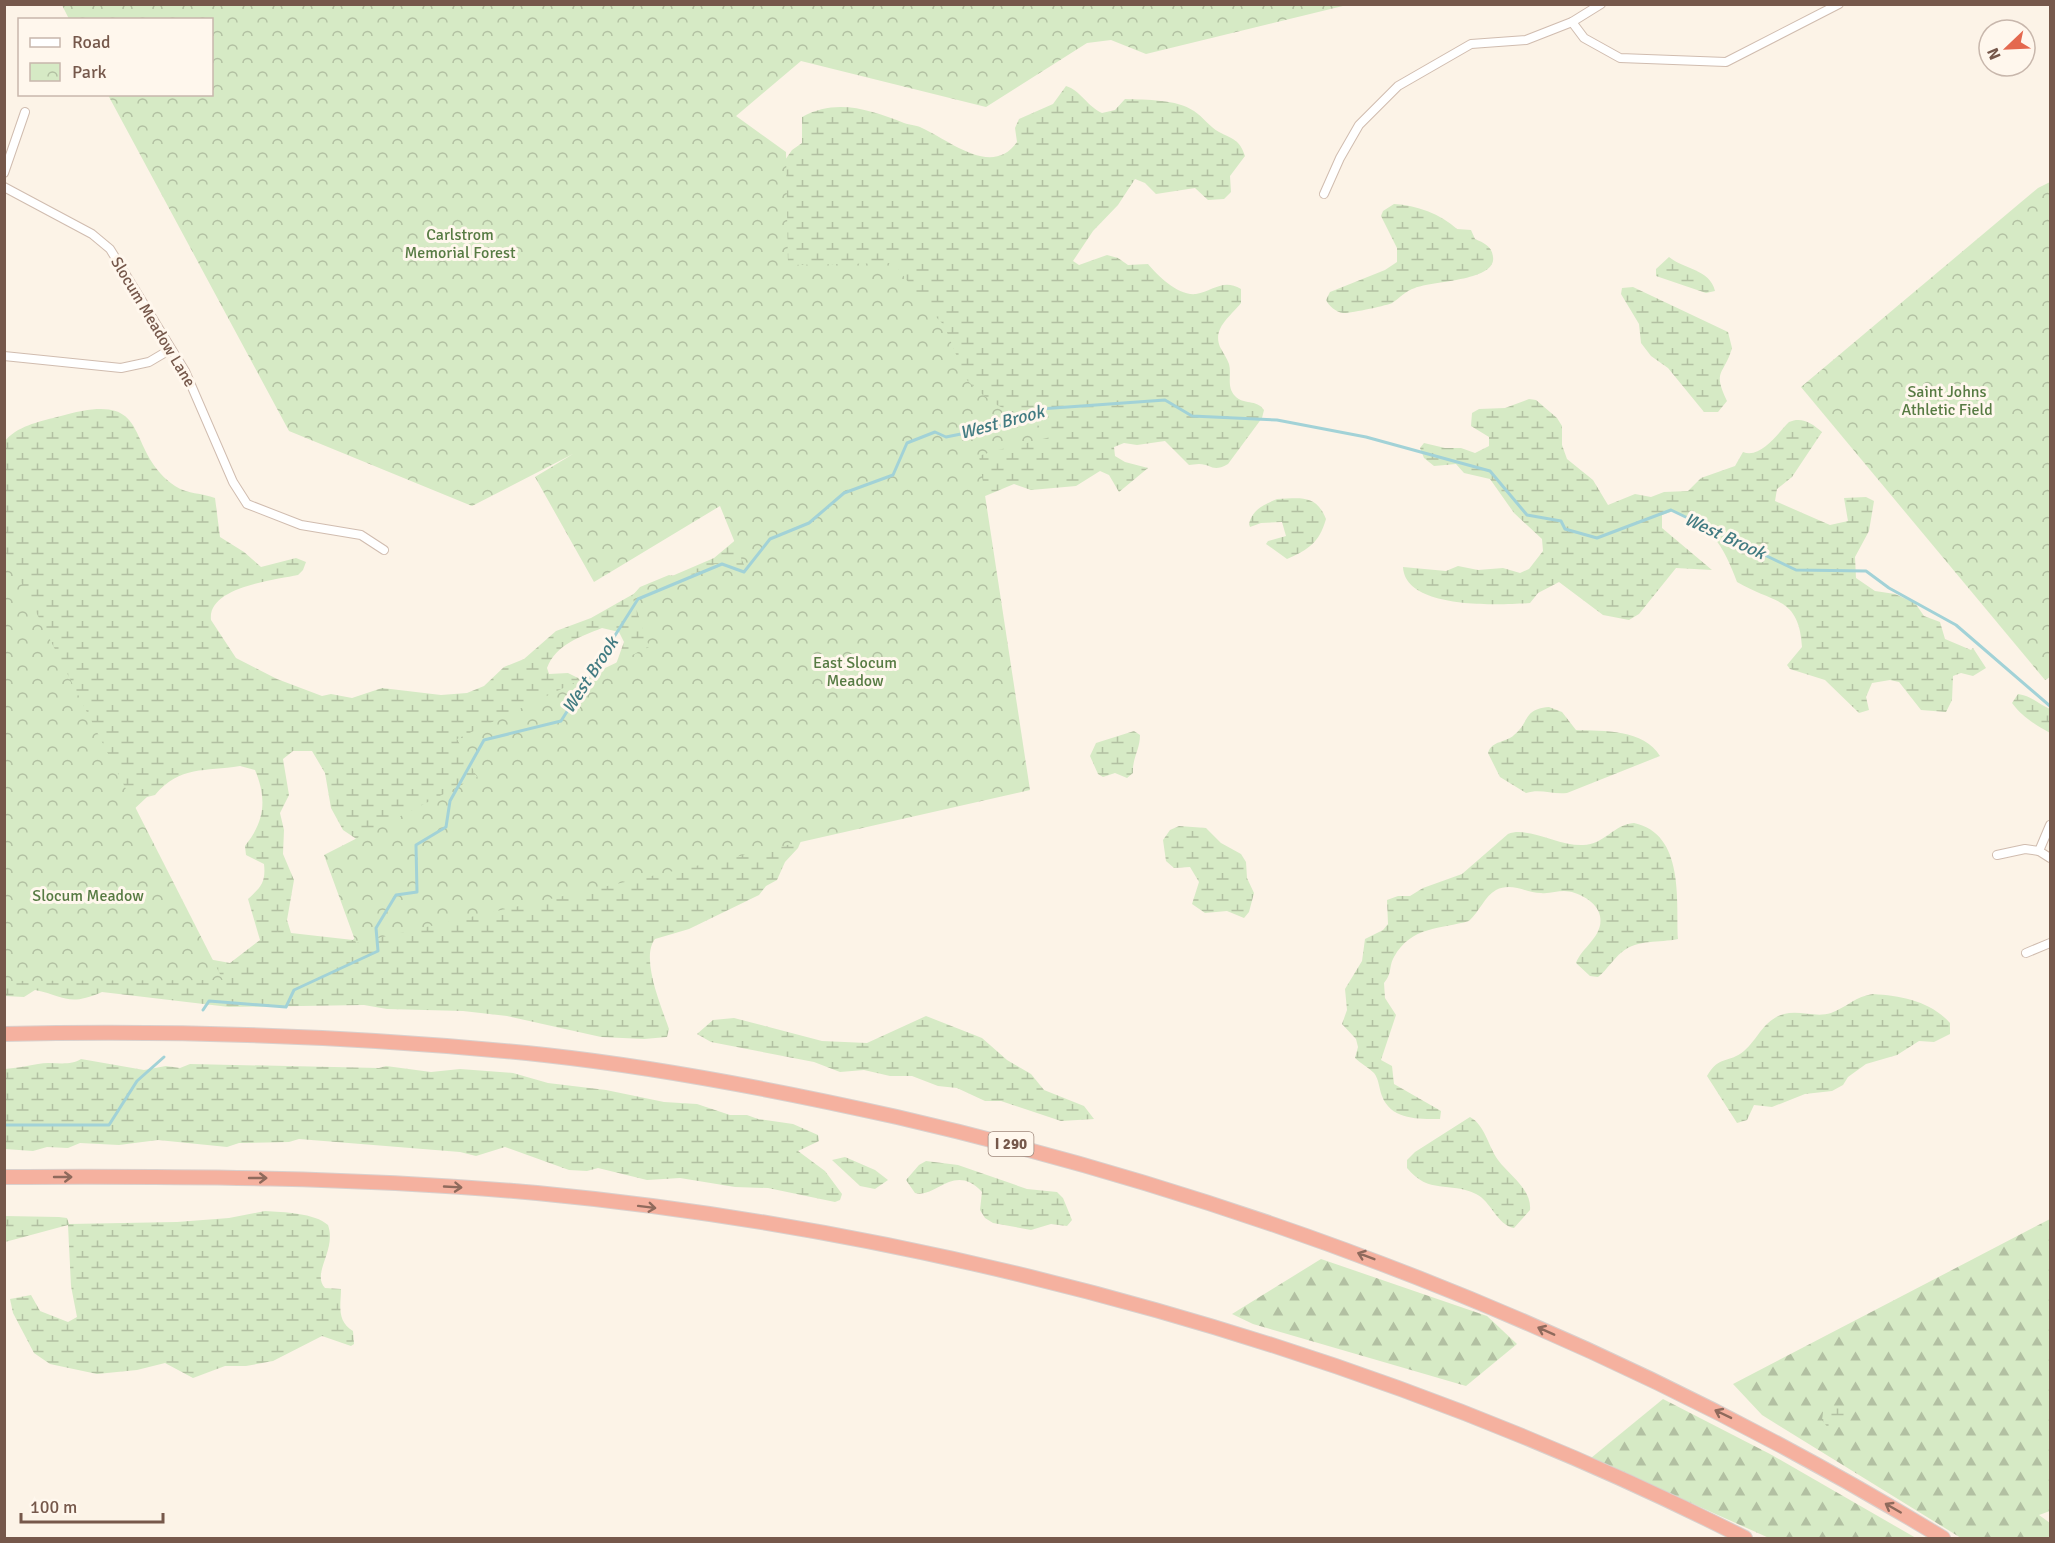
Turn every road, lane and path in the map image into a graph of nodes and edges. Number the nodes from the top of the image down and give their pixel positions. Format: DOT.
graph roads {
  1 [pos="1601,4"];
  2 [pos="1839,4"];
  3 [pos="1572,22"];
  4 [pos="25,112"];
  5 [pos="4,173"];
  6 [pos="4,187"];
  7 [pos="1324,194"];
  8 [pos="171,349"];
  9 [pos="4,356"];
  10 [pos="384,550"];
  11 [pos="2050,825"];
  12 [pos="2039,851"];
  13 [pos="1997,855"];
  14 [pos="2050,858"];
  15 [pos="2050,943"];
  16 [pos="2026,952"];
  17 [pos="4,1034"];
  18 [pos="4,1177"];
  19 [pos="1745,1539"];
  20 [pos="1943,1539"];
  1 -- 3 [label="street"];
  2 -- 3 [label="street"];
  3 -- 7 [label="street"];
  4 -- 5 [label="street"];
  6 -- 8 [label="street, Slocum Meadow Lane"];
  8 -- 9 [label="street"];
  8 -- 10 [label="street, Slocum Meadow Lane"];
  11 -- 12 [label="street"];
  12 -- 13 [label="street"];
  12 -- 14 [label="street"];
  15 -- 16 [label="street"];
  20 -- 17 [label="highway, I 290, one-way"];
  18 -- 19 [label="highway, one-way"];
}
